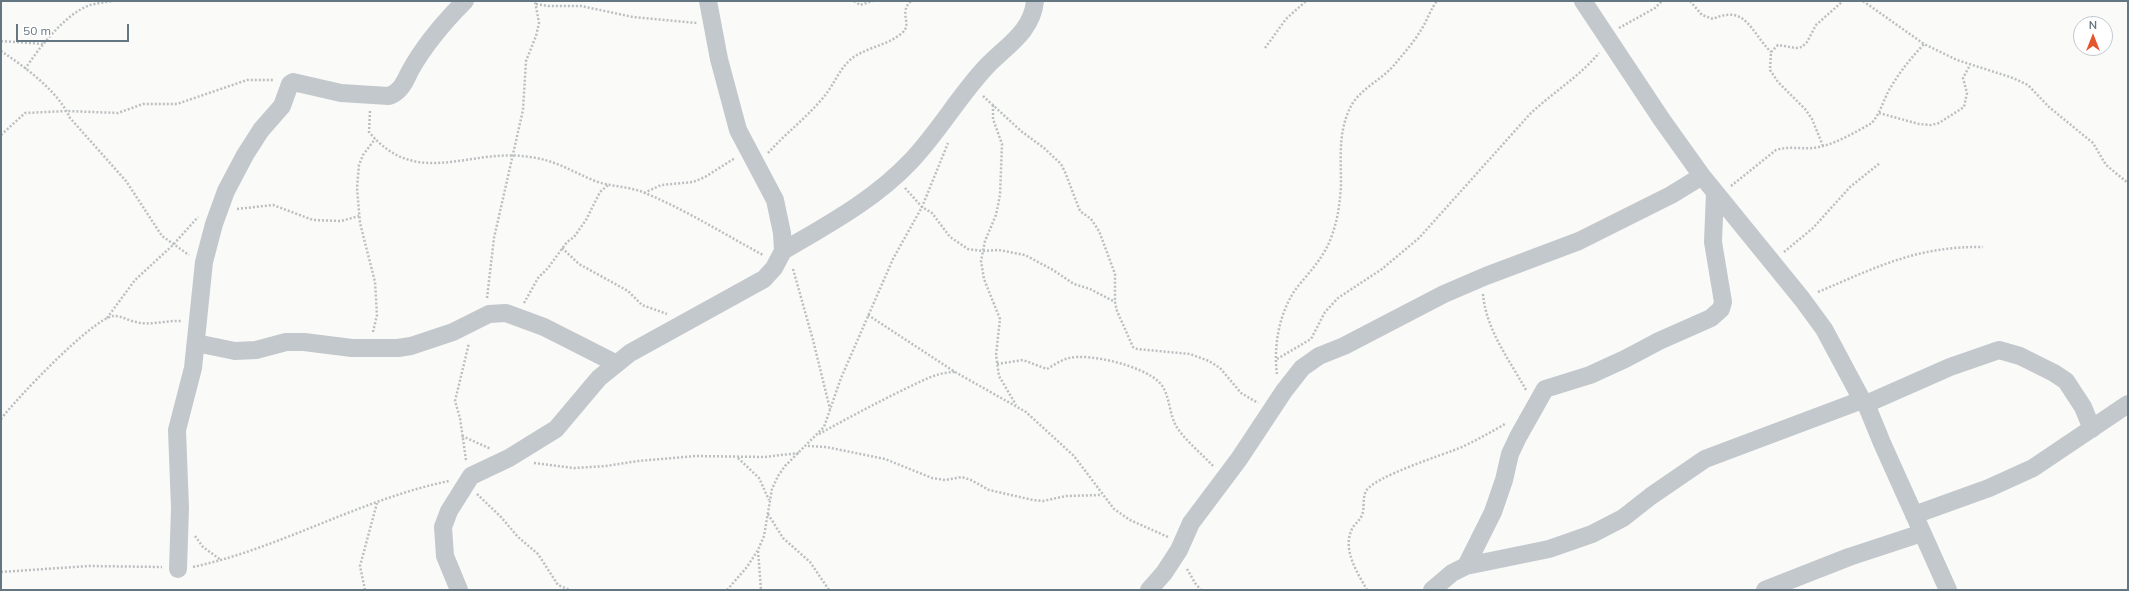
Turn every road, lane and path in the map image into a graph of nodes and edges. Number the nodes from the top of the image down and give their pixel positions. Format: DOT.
graph roads {
  1 [pos="114,1"];
  2 [pos="465,1"];
  3 [pos="708,1"];
  4 [pos="854,1"];
  5 [pos="873,1"];
  6 [pos="911,1"];
  7 [pos="1035,1"];
  8 [pos="1306,1"];
  9 [pos="1437,1"];
  10 [pos="1583,1"];
  11 [pos="1662,1"];
  12 [pos="1690,1"];
  13 [pos="1843,1"];
  14 [pos="1863,1"];
  15 [pos="535,2"];
  16 [pos="713,24"];
  17 [pos="1606,39"];
  18 [pos="1,41"];
  19 [pos="45,44"];
  20 [pos="1924,44"];
  21 [pos="1265,48"];
  22 [pos="1,51"];
  23 [pos="1771,52"];
  24 [pos="1970,65"];
  25 [pos="25,69"];
  26 [pos="293,82"];
  27 [pos="372,94"];
  28 [pos="981,94"];
  29 [pos="993,104"];
  30 [pos="67,110"];
  31 [pos="1879,113"];
  32 [pos="1,135"];
  33 [pos="374,139"];
  34 [pos="949,141"];
  35 [pos="1823,146"];
  36 [pos="512,154"];
  37 [pos="754,159"];
  38 [pos="1880,163"];
  39 [pos="1702,176"];
  40 [pos="892,180"];
  41 [pos="2128,184"];
  42 [pos="608,185"];
  43 [pos="644,193"];
  44 [pos="1717,195"];
  45 [pos="221,205"];
  46 [pos="922,207"];
  47 [pos="359,216"];
  48 [pos="173,245"];
  49 [pos="1983,247"];
  50 [pos="562,248"];
  51 [pos="982,251"];
  52 [pos="783,254"];
  53 [pos="1771,261"];
  54 [pos="204,262"];
  55 [pos="1486,276"];
  56 [pos="1802,299"];
  57 [pos="1115,302"];
  58 [pos="510,314"];
  59 [pos="868,316"];
  60 [pos="107,318"];
  61 [pos="478,319"];
  62 [pos="196,322"];
  63 [pos="688,322"];
  64 [pos="196,343"];
  65 [pos="372,349"];
  66 [pos="1277,359"];
  67 [pos="615,363"];
  68 [pos="997,364"];
  69 [pos="955,372"];
  70 [pos="1280,396"];
  71 [pos="1864,402"];
  72 [pos="2128,404"];
  73 [pos="1016,406"];
  74 [pos="830,410"];
  75 [pos="1532,412"];
  76 [pos="1267,416"];
  77 [pos="1,419"];
  78 [pos="2092,429"];
  79 [pos="462,436"];
  80 [pos="816,436"];
  81 [pos="807,446"];
  82 [pos="800,453"];
  83 [pos="737,457"];
  84 [pos="509,458"];
  85 [pos="1224,478"];
  86 [pos="468,479"];
  87 [pos="1102,495"];
  88 [pos="770,500"];
  89 [pos="377,503"];
  90 [pos="768,514"];
  91 [pos="1914,515"];
  92 [pos="194,533"];
  93 [pos="1922,533"];
  94 [pos="1180,548"];
  95 [pos="758,550"];
  96 [pos="221,560"];
  97 [pos="1466,566"];
  98 [pos="178,569"];
  99 [pos="1,572"];
  100 [pos="365,590"];
  101 [pos="459,590"];
  102 [pos="570,590"];
  103 [pos="727,590"];
  104 [pos="761,590"];
  105 [pos="829,590"];
  106 [pos="1149,590"];
  107 [pos="1201,590"];
  108 [pos="1367,590"];
  109 [pos="1432,590"];
  110 [pos="1765,590"];
  111 [pos="1948,590"];
  1 -- 19 [label="path"];
  2 -- 27 [label="street"];
  3 -- 16 [label="street"];
  4 -- 5 [label="path"];
  6 -- 37 [label="path"];
  7 -- 40 [label="street"];
  8 -- 21 [label="path"];
  9 -- 66 [label="path"];
  10 -- 17 [label="street"];
  11 -- 17 [label="path"];
  12 -- 23 [label="path"];
  13 -- 23 [label="path"];
  14 -- 20 [label="path"];
  15 -- 16 [label="path"];
  15 -- 36 [label="path"];
  16 -- 37 [label="street"];
  17 -- 39 [label="street"];
  17 -- 66 [label="path"];
  18 -- 19 [label="path"];
  19 -- 25 [label="path"];
  20 -- 24 [label="path"];
  20 -- 31 [label="path"];
  22 -- 25 [label="path"];
  23 -- 35 [label="path"];
  24 -- 31 [label="path"];
  24 -- 41 [label="path"];
  25 -- 30 [label="path"];
  26 -- 27 [label="street"];
  26 -- 30 [label="path"];
  26 -- 45 [label="street"];
  27 -- 33 [label="path"];
  28 -- 29 [label="path"];
  29 -- 51 [label="path"];
  29 -- 57 [label="path"];
  30 -- 32 [label="path"];
  30 -- 48 [label="path"];
  31 -- 35 [label="path"];
  33 -- 36 [label="path"];
  33 -- 47 [label="path"];
  34 -- 46 [label="path"];
  35 -- 44 [label="path"];
  36 -- 42 [label="path"];
  36 -- 61 [label="path"];
  37 -- 43 [label="path"];
  37 -- 52 [label="street"];
  38 -- 53 [label="path"];
  39 -- 44 [label="street"];
  39 -- 55 [label="street"];
  40 -- 46 [label="path"];
  40 -- 52 [label="street"];
  42 -- 43 [label="path"];
  42 -- 50 [label="path"];
  43 -- 52 [label="path"];
  44 -- 53 [label="street"];
  44 -- 75 [label="street"];
  45 -- 47 [label="path"];
  45 -- 54 [label="street"];
  46 -- 51 [label="path"];
  46 -- 59 [label="path"];
  47 -- 65 [label="path"];
  48 -- 54 [label="path"];
  48 -- 60 [label="path"];
  49 -- 56 [label="path"];
  50 -- 58 [label="path"];
  50 -- 63 [label="path"];
  51 -- 57 [label="path"];
  51 -- 68 [label="path"];
  52 -- 63 [label="street"];
  52 -- 74 [label="path"];
  53 -- 56 [label="street"];
  54 -- 62 [label="street"];
  55 -- 70 [label="street"];
  55 -- 75 [label="path"];
  56 -- 71 [label="street"];
  57 -- 76 [label="path"];
  58 -- 61 [label="street"];
  58 -- 67 [label="street"];
  59 -- 69 [label="path"];
  59 -- 74 [label="path"];
  60 -- 62 [label="path"];
  60 -- 77 [label="path"];
  61 -- 65 [label="street"];
  61 -- 79 [label="path"];
  62 -- 64 [label="street"];
  63 -- 67 [label="street"];
  64 -- 65 [label="street"];
  64 -- 98 [label="street"];
  66 -- 70 [label="path"];
  67 -- 84 [label="street"];
  68 -- 73 [label="path"];
  68 -- 85 [label="path"];
  69 -- 73 [label="path"];
  69 -- 80 [label="path"];
  70 -- 76 [label="street"];
  71 -- 78 [label="street"];
  71 -- 91 [label="street"];
  71 -- 97 [label="street"];
  72 -- 78 [label="street"];
  73 -- 87 [label="path"];
  74 -- 80 [label="path"];
  75 -- 97 [label="street"];
  75 -- 108 [label="path"];
  76 -- 85 [label="street"];
  78 -- 91 [label="street"];
  79 -- 84 [label="path"];
  79 -- 86 [label="path"];
  80 -- 81 [label="path"];
  81 -- 82 [label="path"];
  81 -- 87 [label="path"];
  82 -- 83 [label="path"];
  82 -- 88 [label="path"];
  83 -- 84 [label="path"];
  83 -- 88 [label="path"];
  84 -- 86 [label="street"];
  85 -- 94 [label="street"];
  86 -- 89 [label="path"];
  86 -- 101 [label="street"];
  86 -- 102 [label="path"];
  87 -- 94 [label="path"];
  88 -- 90 [label="path"];
  89 -- 96 [label="path"];
  89 -- 100 [label="path"];
  90 -- 95 [label="path"];
  90 -- 105 [label="path"];
  91 -- 93 [label="street"];
  92 -- 96 [label="path"];
  93 -- 110 [label="street"];
  93 -- 111 [label="street"];
  94 -- 106 [label="street"];
  94 -- 107 [label="path"];
  95 -- 103 [label="path"];
  95 -- 104 [label="path"];
  96 -- 98 [label="path"];
  97 -- 109 [label="street"];
  98 -- 99 [label="path"];
}
